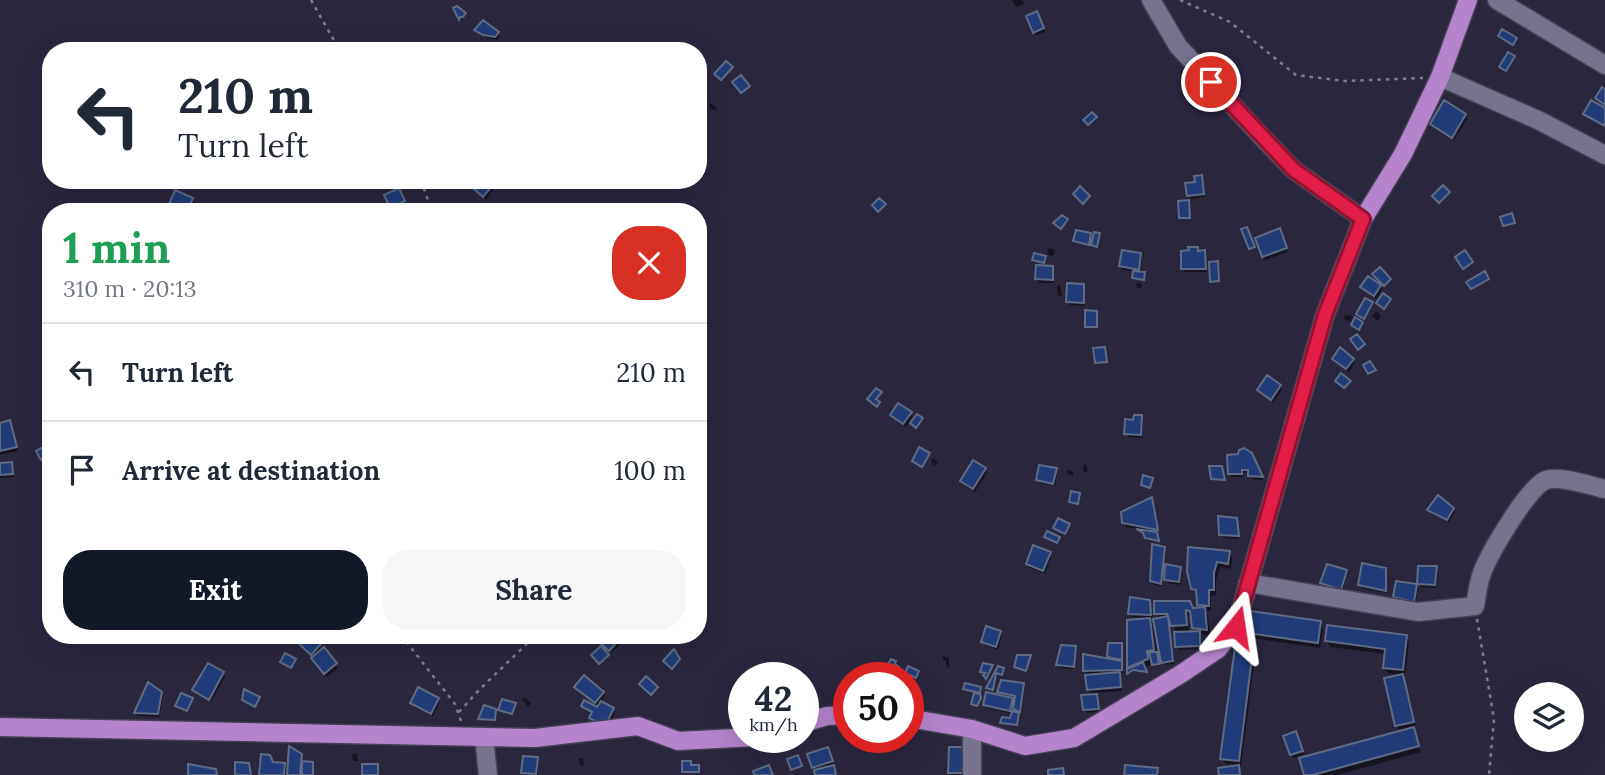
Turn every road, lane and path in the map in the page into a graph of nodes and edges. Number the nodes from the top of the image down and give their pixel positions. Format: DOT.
graph roads {
  1 [pos="311,0"];
  2 [pos="1151,0"];
  3 [pos="1180,0"];
  4 [pos="1468,0"];
  5 [pos="1497,0"];
  6 [pos="335,42"];
  7 [pos="1605,65"];
  8 [pos="1440,77"];
  9 [pos="1605,155"];
  10 [pos="1363,219"];
  11 [pos="1605,489"];
  12 [pos="1248,583"];
  13 [pos="1475,606"];
  14 [pos="408,644"];
  15 [pos="527,644"];
  16 [pos="458,714"];
  17 [pos="924,721"];
  18 [pos="0,727"];
  19 [pos="972,729"];
  20 [pos="479,737"];
  21 [pos="728,738"];
  22 [pos="488,775"];
  23 [pos="972,775"];
  24 [pos="1489,775"];
  1 -- 6 [label="path"];
  2 -- 10 [label="street"];
  3 -- 8 [label="path"];
  4 -- 8 [label="main road"];
  5 -- 7 [label="street"];
  8 -- 9 [label="street"];
  8 -- 10 [label="main road"];
  10 -- 12 [label="main road"];
  11 -- 13 [label="street"];
  12 -- 13 [label="street"];
  12 -- 19 [label="main road"];
  13 -- 24 [label="path"];
  14 -- 16 [label="path"];
  15 -- 16 [label="path"];
  16 -- 20 [label="path"];
  17 -- 19 [label="main road"];
  18 -- 20 [label="main road"];
  19 -- 23 [label="street"];
  20 -- 21 [label="main road"];
  20 -- 22 [label="street"];
}
